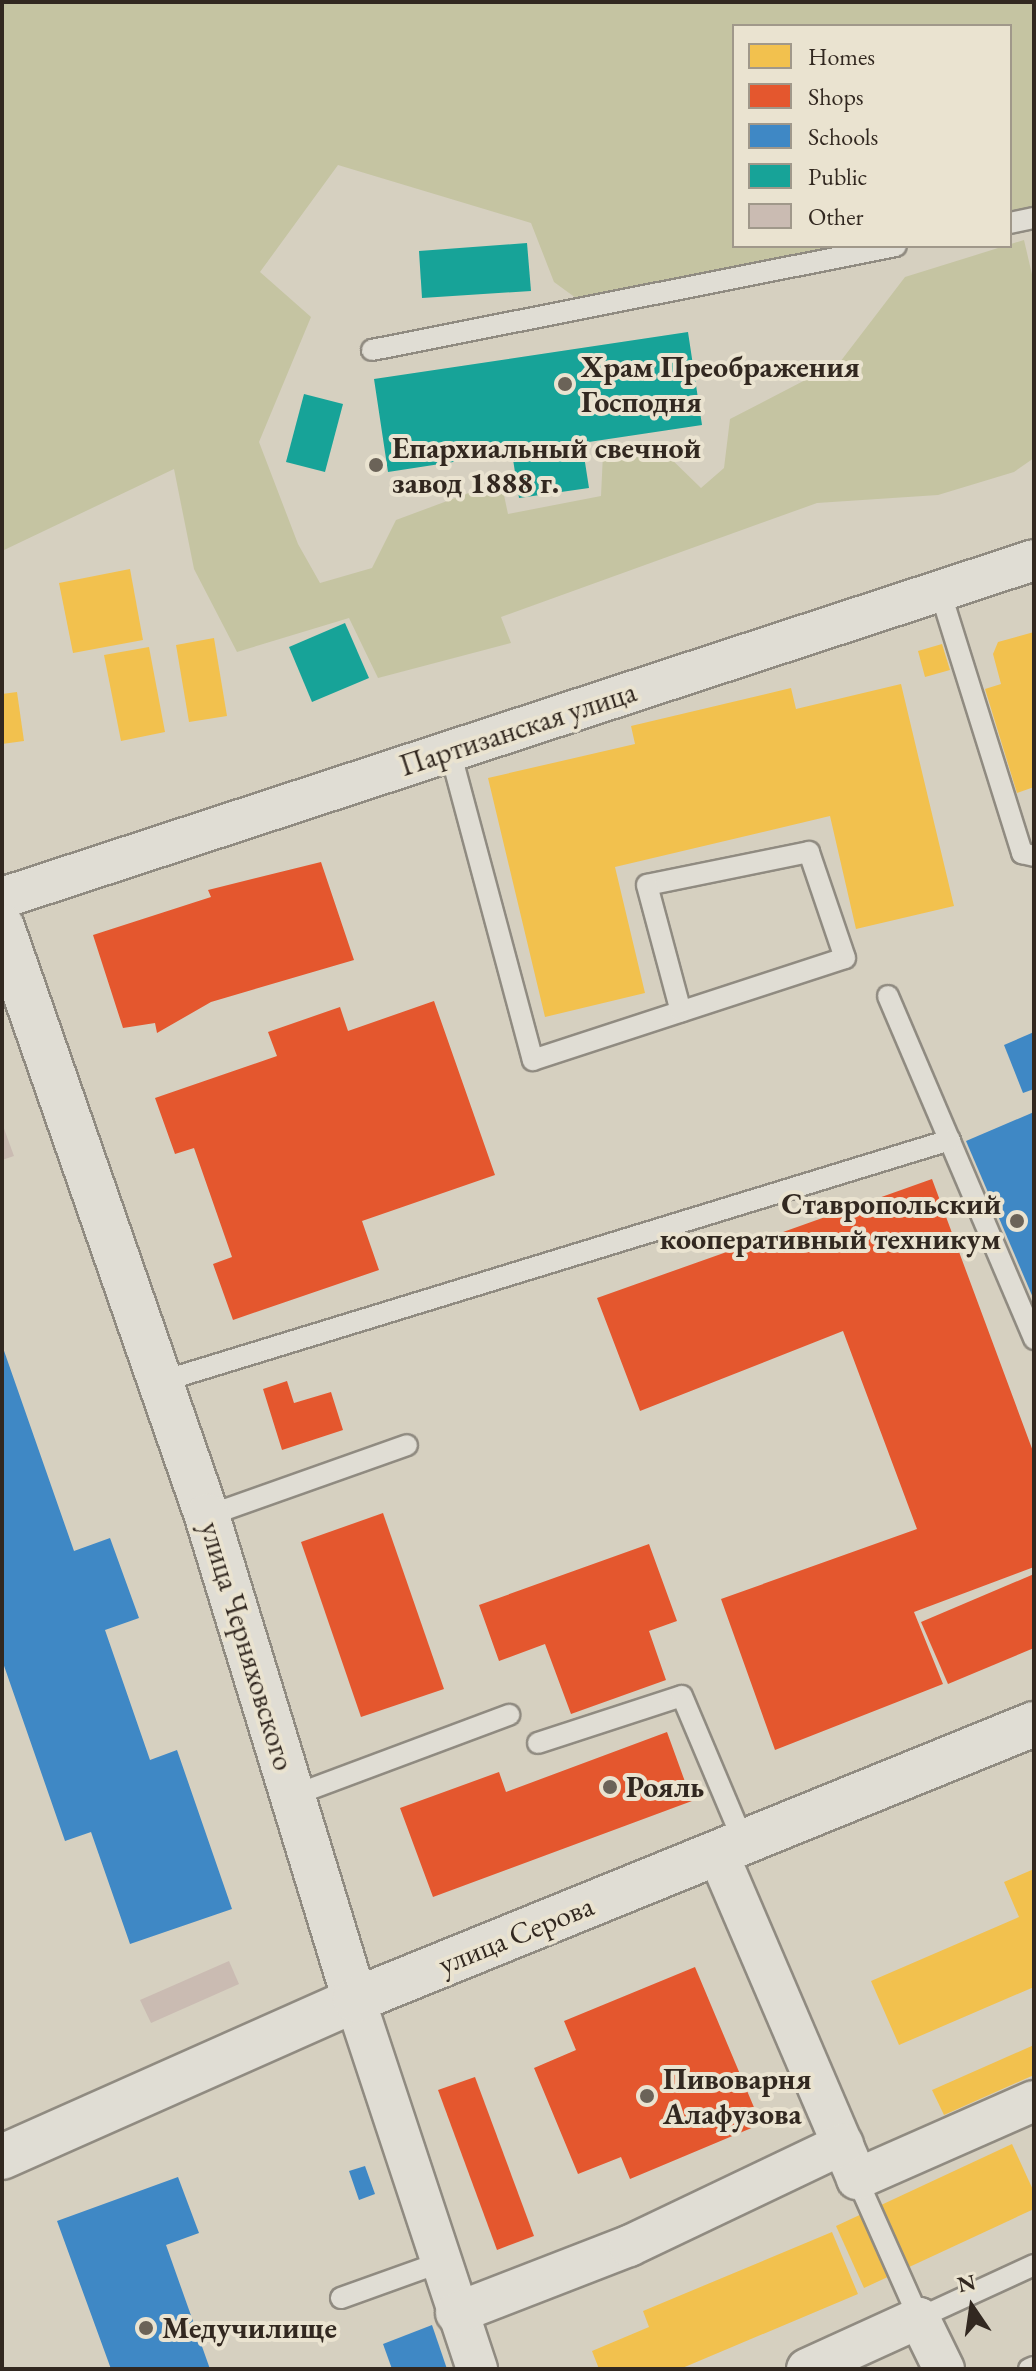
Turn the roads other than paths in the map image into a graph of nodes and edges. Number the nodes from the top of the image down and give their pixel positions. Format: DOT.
graph roads {
  1 [pos="1034,218"];
  2 [pos="1012,223"];
  3 [pos="886,248"];
  4 [pos="372,350"];
  5 [pos="1034,560"];
  6 [pos="940,591"];
  7 [pos="450,751"];
  8 [pos="1034,856"];
  9 [pos="2,898"];
  10 [pos="2,927"];
  11 [pos="888,996"];
  12 [pos="681,1012"];
  13 [pos="950,1140"];
  14 [pos="1034,1339"];
  15 [pos="163,1381"];
  16 [pos="407,1445"];
  17 [pos="207,1516"];
  18 [pos="509,1715"];
  19 [pos="1034,1724"];
  20 [pos="538,1743"];
  21 [pos="292,1796"];
  22 [pos="731,1848"];
  23 [pos="355,2000"];
  24 [pos="1034,2101"];
  25 [pos="2,2157"];
  26 [pos="850,2161"];
  27 [pos="439,2263"];
  28 [pos="1034,2265"];
  29 [pos="341,2298"];
  30 [pos="456,2313"];
  31 [pos="919,2318"];
  32 [pos="477,2369"];
  33 [pos="807,2369"];
  34 [pos="944,2369"];
  1 -- 2 [label="lane"];
  3 -- 4 [label="lane"];
  5 -- 6 [label="street, Партизанская улица"];
  6 -- 7 [label="street, Партизанская улица"];
  6 -- 8 [label="lane"];
  7 -- 9 [label="street, Партизанская улица"];
  7 -- 12 [label="lane"];
  10 -- 15 [label="main road, улица Черняховского"];
  11 -- 13 [label="lane"];
  12 -- 12 [label="lane"];
  13 -- 14 [label="lane"];
  13 -- 15 [label="lane"];
  15 -- 17 [label="main road, улица Черняховского"];
  16 -- 17 [label="lane"];
  17 -- 21 [label="main road, улица Черняховского"];
  18 -- 21 [label="lane"];
  19 -- 22 [label="main road, улица Серова"];
  20 -- 22 [label="lane"];
  21 -- 23 [label="main road, улица Черняховского"];
  22 -- 23 [label="main road, улица Серова"];
  22 -- 26 [label="street"];
  23 -- 25 [label="main road, улица Серова"];
  23 -- 27 [label="street, улица Черняховского"];
  24 -- 26 [label="street"];
  26 -- 30 [label="street"];
  26 -- 31 [label="lane"];
  27 -- 29 [label="lane"];
  27 -- 30 [label="street, улица Черняховского"];
  28 -- 31 [label="lane"];
  30 -- 32 [label="street, улица Черняховского"];
  31 -- 33 [label="street"];
  31 -- 34 [label="street"];
}
